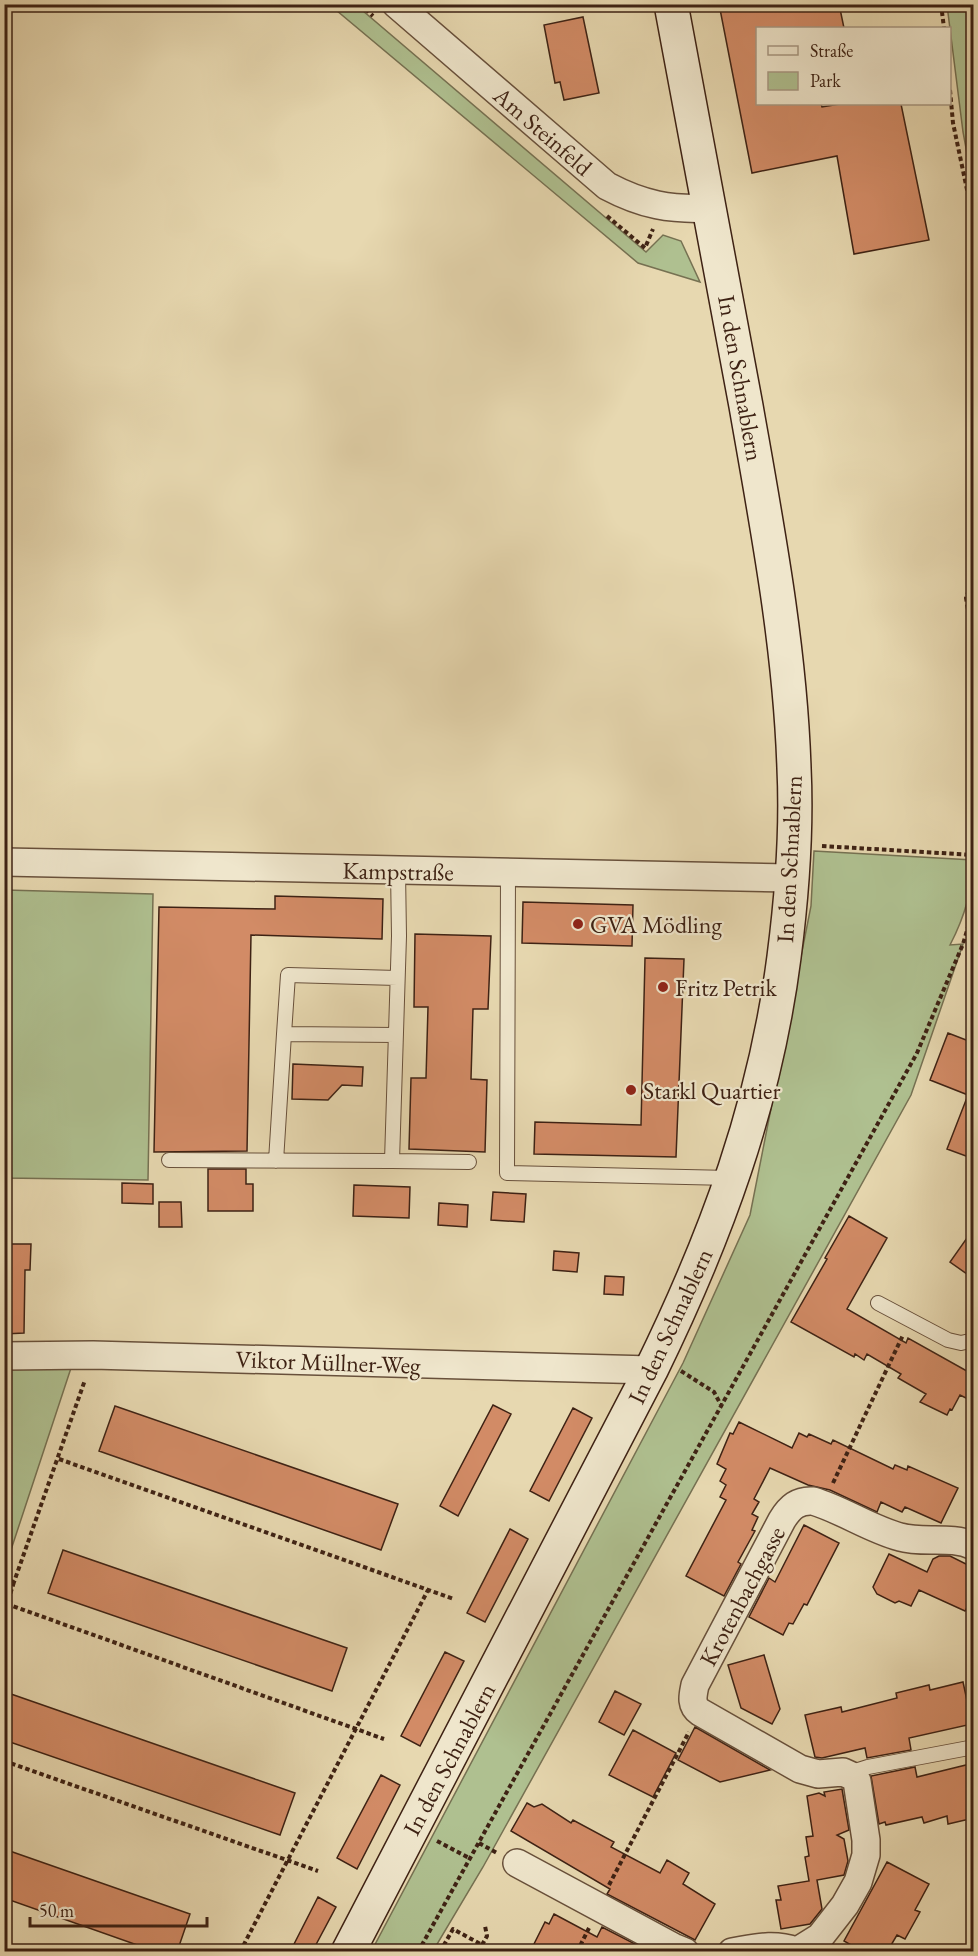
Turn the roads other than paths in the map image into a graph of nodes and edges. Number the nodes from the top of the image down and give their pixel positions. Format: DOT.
graph roads {
  1 [pos="396,4"];
  2 [pos="671,4"];
  3 [pos="711,208"];
  4 [pos="4,862"];
  5 [pos="398,871"];
  6 [pos="508,873"];
  7 [pos="791,878"];
  8 [pos="397,978"];
  9 [pos="284,1034"];
  10 [pos="396,1035"];
  11 [pos="169,1160"];
  12 [pos="276,1161"];
  13 [pos="392,1161"];
  14 [pos="469,1162"];
  15 [pos="732,1178"];
  16 [pos="878,1303"];
  17 [pos="974,1340"];
  18 [pos="4,1356"];
  19 [pos="651,1370"];
  20 [pos="974,1546"];
  21 [pos="974,1747"];
  22 [pos="849,1773"];
  23 [pos="517,1863"];
  24 [pos="796,1951"];
  25 [pos="348,1952"];
  26 [pos="685,1952"];
  27 [pos="732,1952"];
  1 -- 3 [label="street, Am Steinfeld"];
  2 -- 3 [label="street, In den Schnablern"];
  3 -- 7 [label="street, In den Schnablern"];
  4 -- 5 [label="street, Kampstraße"];
  5 -- 6 [label="street, Kampstraße"];
  5 -- 8 [label="lane"];
  6 -- 7 [label="street, Kampstraße"];
  6 -- 15 [label="lane"];
  7 -- 15 [label="street, In den Schnablern"];
  8 -- 9 [label="lane"];
  8 -- 10 [label="lane"];
  9 -- 10 [label="lane"];
  9 -- 12 [label="lane"];
  10 -- 13 [label="lane"];
  11 -- 12 [label="lane"];
  12 -- 13 [label="lane"];
  13 -- 14 [label="lane"];
  15 -- 19 [label="street, In den Schnablern"];
  16 -- 17 [label="lane"];
  18 -- 19 [label="street, Viktor Müllner-Weg"];
  19 -- 25 [label="street, In den Schnablern"];
  20 -- 22 [label="street, Krotenbachgasse"];
  21 -- 22 [label="lane"];
  22 -- 24 [label="street"];
  23 -- 26 [label="street"];
  24 -- 27 [label="street"];
}
